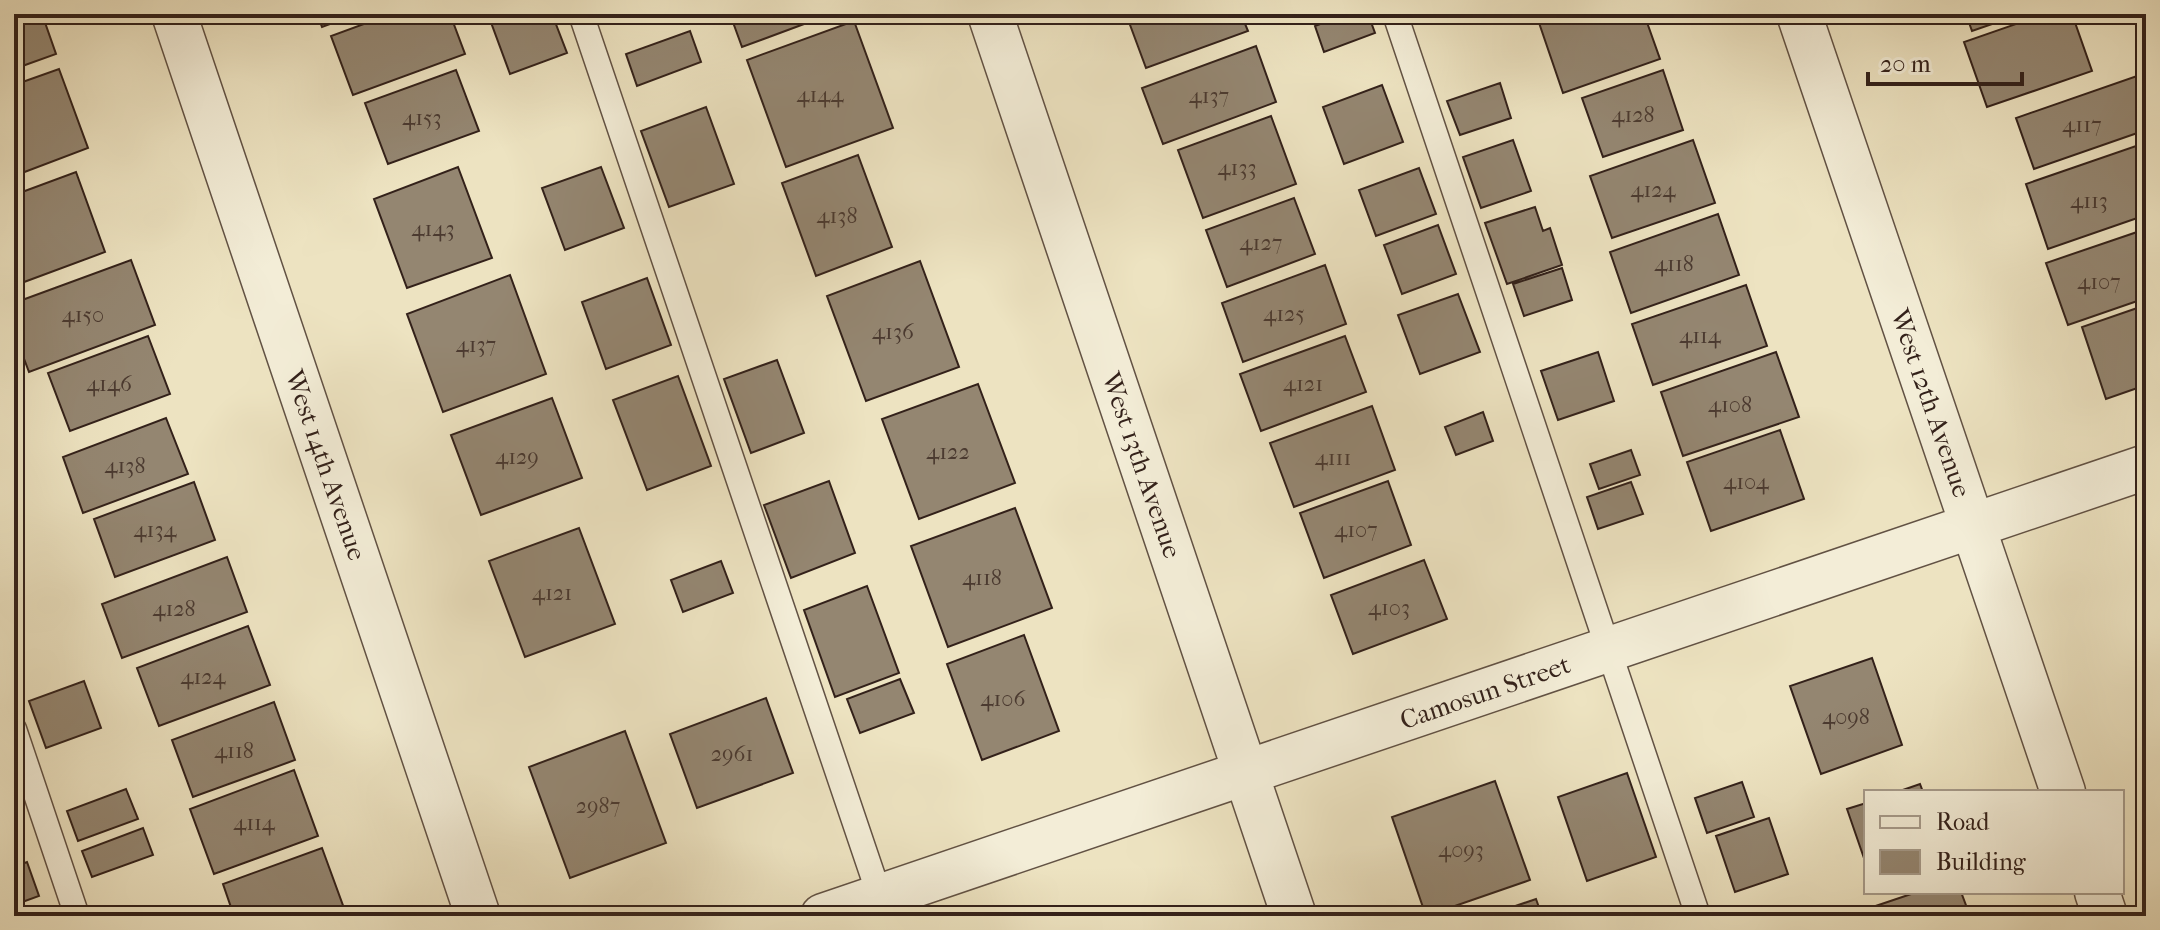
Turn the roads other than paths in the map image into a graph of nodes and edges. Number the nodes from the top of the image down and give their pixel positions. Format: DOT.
graph roads {
  1 [pos="174,14"];
  2 [pos="581,14"];
  3 [pos="990,14"];
  4 [pos="1395,14"];
  5 [pos="1799,14"];
  6 [pos="2146,467"];
  7 [pos="1972,526"];
  8 [pos="1607,650"];
  9 [pos="14,729"];
  10 [pos="1246,773"];
  11 [pos="2062,790"];
  12 [pos="2098,894"];
  13 [pos="883,906"];
  14 [pos="77,916"];
  15 [pos="478,916"];
  16 [pos="823,916"];
  17 [pos="1294,916"];
  18 [pos="1698,916"];
  19 [pos="2105,916"];
  1 -- 15 [label="street, West 14th Avenue"];
  2 -- 13 [label="lane"];
  3 -- 10 [label="street, West 13th Avenue"];
  4 -- 8 [label="lane"];
  5 -- 7 [label="street, West 12th Avenue"];
  6 -- 7 [label="street, Camosun Street"];
  7 -- 8 [label="street, Camosun Street"];
  7 -- 11 [label="street, West 12th Avenue"];
  8 -- 10 [label="street, Camosun Street"];
  8 -- 18 [label="lane"];
  9 -- 14 [label="lane"];
  10 -- 13 [label="street, Camosun Street"];
  10 -- 17 [label="street, West 13th Avenue"];
  12 -- 19 [label="street"];
  13 -- 16 [label="street, Camosun Street"];
}
